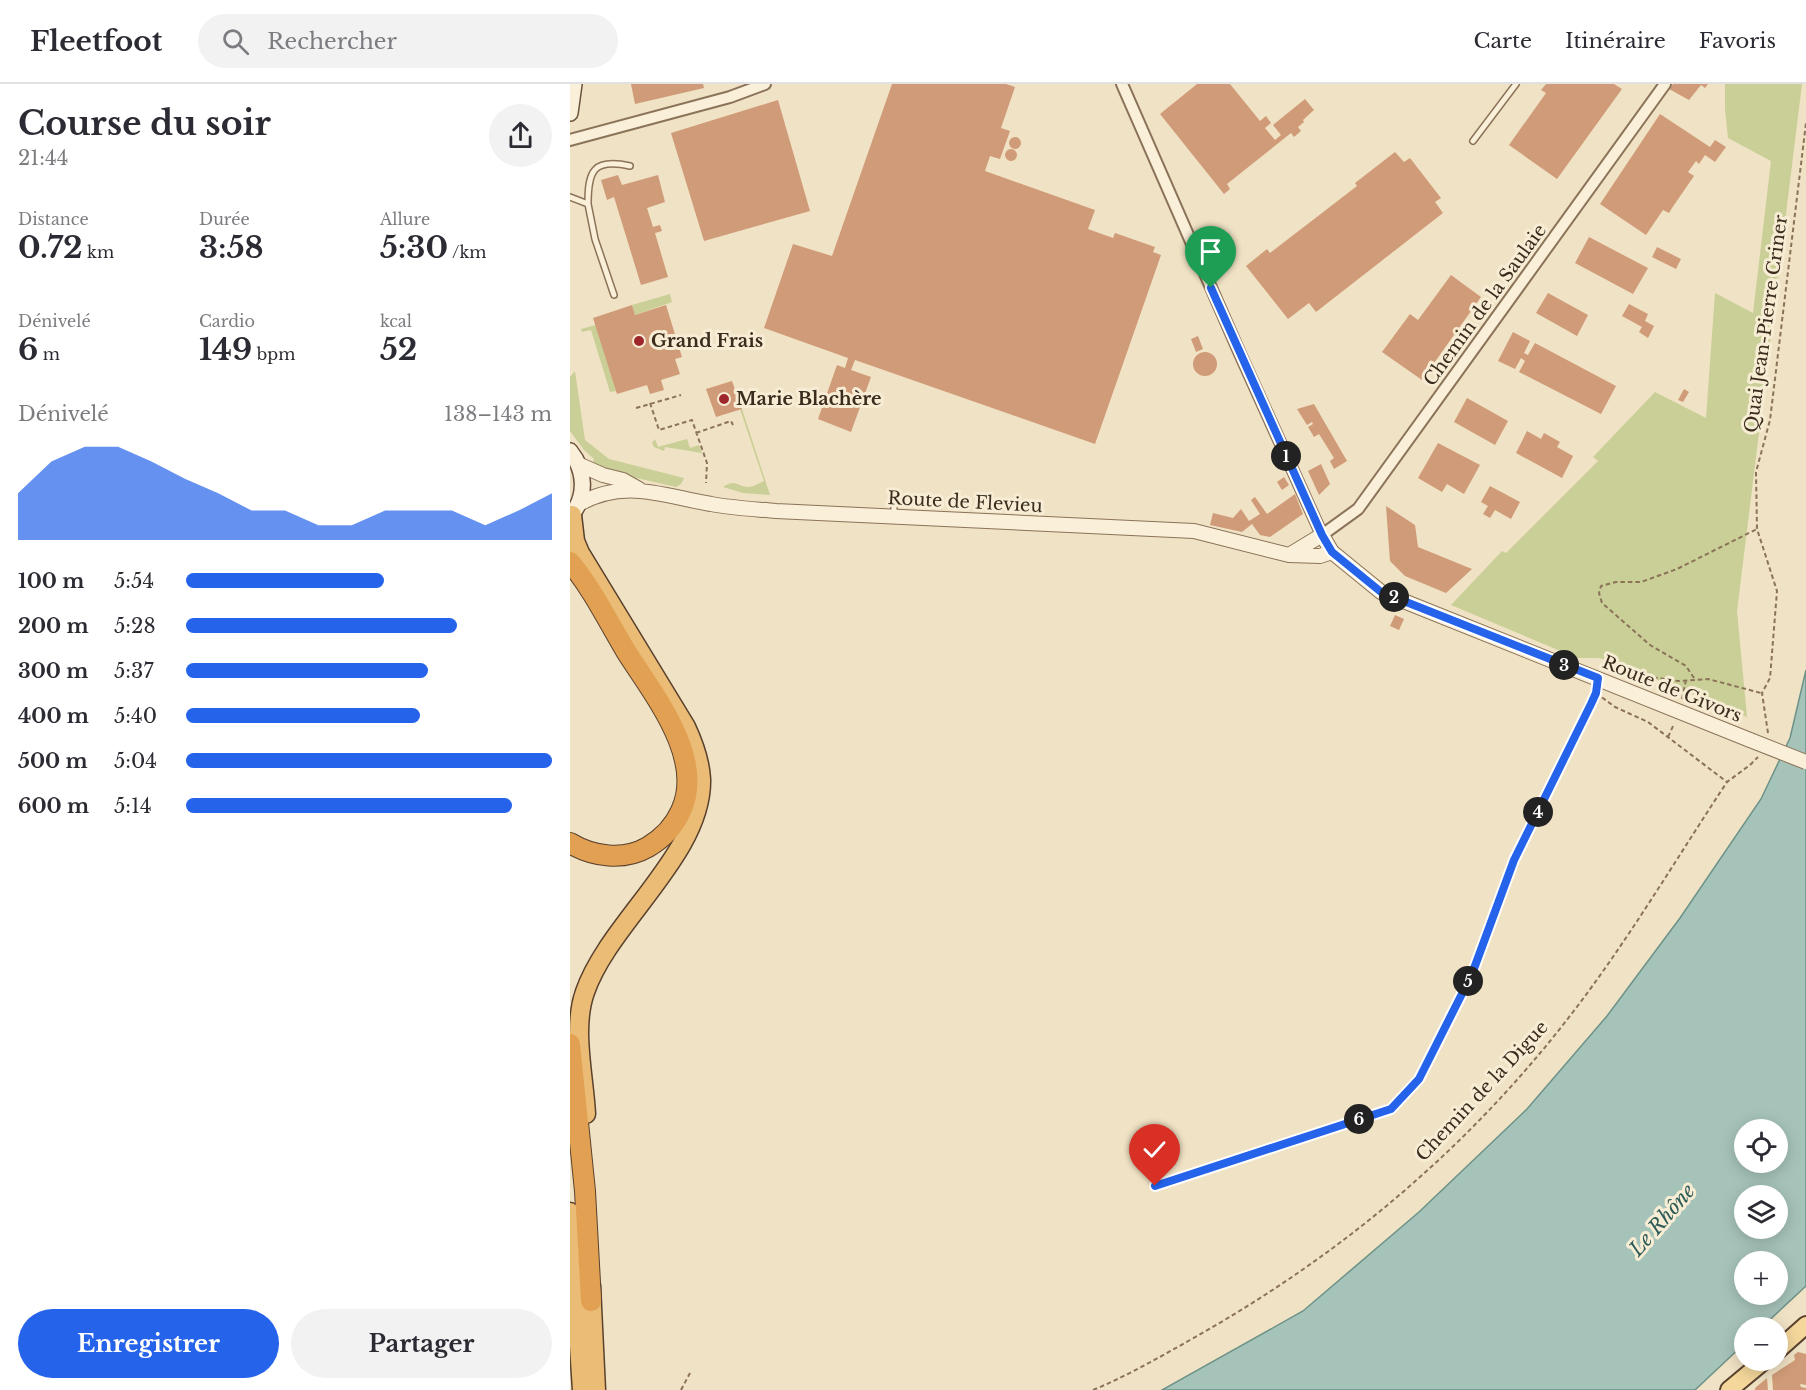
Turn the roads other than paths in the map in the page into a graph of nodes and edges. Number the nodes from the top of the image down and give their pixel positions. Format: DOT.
graph roads {
  1 [pos="574,84"];
  2 [pos="765,84"];
  3 [pos="1122,84"];
  4 [pos="1516,84"];
  5 [pos="1665,84"];
  6 [pos="570,112"];
  7 [pos="570,140"];
  8 [pos="1473,141"];
  9 [pos="630,166"];
  10 [pos="570,196"];
  11 [pos="588,204"];
  12 [pos="614,295"];
  13 [pos="574,457"];
  14 [pos="639,489"];
  15 [pos="894,492"];
  16 [pos="574,512"];
  17 [pos="894,517"];
  18 [pos="1322,535"];
  19 [pos="1332,552"];
  20 [pos="1289,555"];
  21 [pos="570,562"];
  22 [pos="1806,762"];
  23 [pos="570,843"];
  24 [pos="570,1044"];
  25 [pos="570,1212"];
  26 [pos="591,1301"];
  27 [pos="1806,1326"];
  28 [pos="1806,1337"];
  29 [pos="1788,1341"];
  30 [pos="1788,1351"];
  31 [pos="1752,1371"];
  32 [pos="1763,1371"];
  33 [pos="582,1390"];
  34 [pos="596,1390"];
  35 [pos="1729,1390"];
  36 [pos="1740,1390"];
  1 -- 6 [label="main road"];
  2 -- 7 [label="street"];
  3 -- 18 [label="street, Route de Givors"];
  4 -- 8 [label="lane"];
  5 -- 18 [label="street, Chemin de la Saulaie"];
  9 -- 11 [label="lane"];
  10 -- 11 [label="lane"];
  11 -- 12 [label="lane"];
  13 -- 14 [label="street, Route de Flevieu"];
  13 -- 16 [label="main road"];
  14 -- 16 [label="street, Route de Flevieu"];
  14 -- 17 [label="street, Route de Flevieu"];
  15 -- 17 [label="lane"];
  16 -- 26 [label="highway"];
  17 -- 20 [label="street, Route de Flevieu"];
  18 -- 19 [label="street, Route de Givors"];
  18 -- 20 [label="street"];
  19 -- 20 [label="street, Route de Flevieu"];
  19 -- 22 [label="street, Route de Givors, bridge"];
  21 -- 23 [label="highway"];
  24 -- 26 [label="highway"];
  25 -- 33 [label="highway"];
  26 -- 34 [label="highway"];
  27 -- 29 [label="main road"];
  28 -- 30 [label="main road"];
  31 -- 35 [label="main road"];
  32 -- 36 [label="main road"];
}
